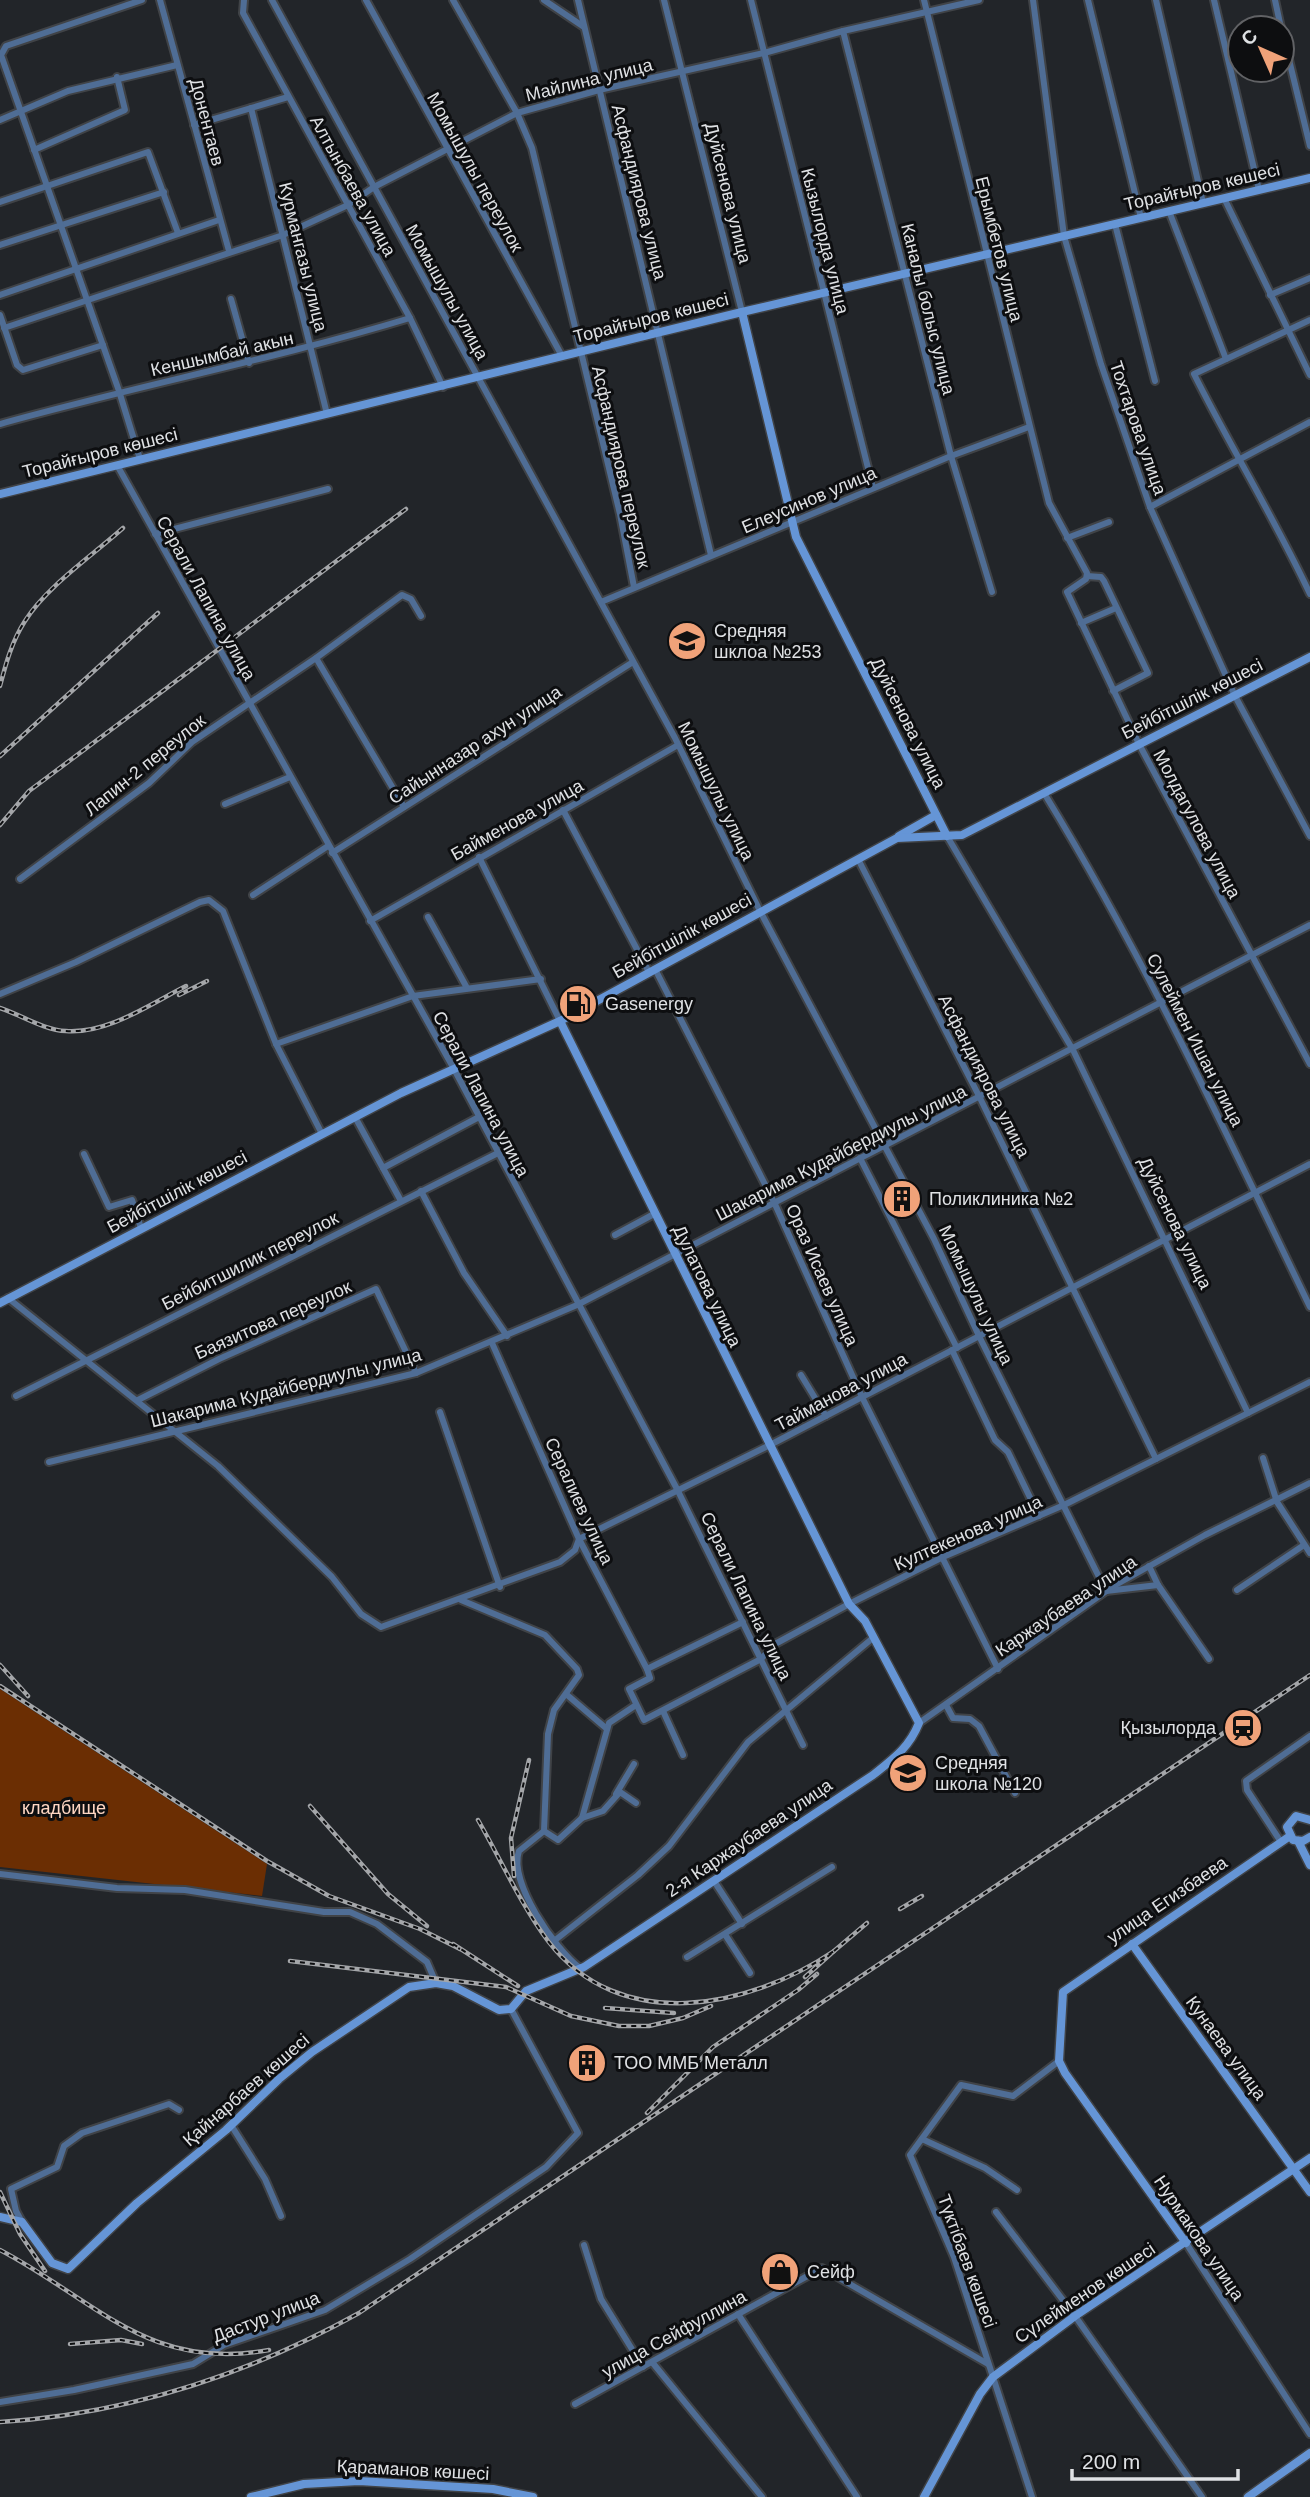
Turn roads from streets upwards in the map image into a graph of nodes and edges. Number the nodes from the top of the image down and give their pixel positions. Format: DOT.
graph roads {
  1 [pos="142,0"];
  2 [pos="160,0"];
  3 [pos="244,0"];
  4 [pos="272,0"];
  5 [pos="366,0"];
  6 [pos="453,0"];
  7 [pos="544,0"];
  8 [pos="578,0"];
  9 [pos="664,0"];
  10 [pos="752,0"];
  11 [pos="924,0"];
  12 [pos="979,0"];
  13 [pos="1033,0"];
  14 [pos="1088,0"];
  15 [pos="1156,0"];
  16 [pos="1214,0"];
  17 [pos="928,13"];
  18 [pos="584,27"];
  19 [pos="843,31"];
  20 [pos="2,50"];
  21 [pos="764,54"];
  22 [pos="177,65"];
  23 [pos="682,71"];
  24 [pos="117,77"];
  25 [pos="1295,84"];
  26 [pos="599,90"];
  27 [pos="288,97"];
  28 [pos="251,108"];
  29 [pos="21,110"];
  30 [pos="517,113"];
  31 [pos="0,120"];
  32 [pos="194,125"];
  33 [pos="1310,146"];
  34 [pos="34,150"];
  35 [pos="446,150"];
  36 [pos="1310,178"];
  37 [pos="46,187"];
  38 [pos="374,187"];
  39 [pos="1259,190"];
  40 [pos="164,192"];
  41 [pos="1224,198"];
  42 [pos="0,202"];
  43 [pos="1203,203"];
  44 [pos="348,205"];
  45 [pos="1169,211"];
  46 [pos="1141,218"];
  47 [pos="219,220"];
  48 [pos="1115,224"];
  49 [pos="59,225"];
  50 [pos="178,233"];
  51 [pos="283,235"];
  52 [pos="1064,236"];
  53 [pos="0,245"];
  54 [pos="229,251"];
  55 [pos="985,254"];
  56 [pos="77,270"];
  57 [pos="905,274"];
  58 [pos="1310,278"];
  59 [pos="823,293"];
  60 [pos="0,295"];
  61 [pos="1270,295"];
  62 [pos="231,299"];
  63 [pos="87,300"];
  64 [pos="742,312"];
  65 [pos="0,315"];
  66 [pos="410,318"];
  67 [pos="1310,320"];
  68 [pos="4,328"];
  69 [pos="659,332"];
  70 [pos="1287,332"];
  71 [pos="103,345"];
  72 [pos="312,348"];
  73 [pos="580,352"];
  74 [pos="562,356"];
  75 [pos="1226,359"];
  76 [pos="249,363"];
  77 [pos="1310,375"];
  78 [pos="477,377"];
  79 [pos="1156,381"];
  80 [pos="443,387"];
  81 [pos="119,391"];
  82 [pos="327,414"];
  83 [pos="1310,422"];
  84 [pos="0,424"];
  85 [pos="1029,427"];
  86 [pos="951,456"];
  87 [pos="140,459"];
  88 [pos="1237,460"];
  89 [pos="117,466"];
  90 [pos="873,488"];
  91 [pos="328,489"];
  92 [pos="0,494"];
  93 [pos="1150,507"];
  94 [pos="1109,522"];
  95 [pos="792,524"];
  96 [pos="155,534"];
  97 [pos="1067,538"];
  98 [pos="711,555"];
  99 [pos="1087,576"];
  100 [pos="634,587"];
  101 [pos="992,592"];
  102 [pos="1310,594"];
  103 [pos="601,602"];
  104 [pos="1116,608"];
  105 [pos="421,616"];
  106 [pos="1081,623"];
  107 [pos="1310,657"];
  108 [pos="316,658"];
  109 [pos="633,662"];
  110 [pos="1113,691"];
  111 [pos="1236,696"];
  112 [pos="248,704"];
  113 [pos="1139,744"];
  114 [pos="678,745"];
  115 [pos="289,777"];
  116 [pos="1044,793"];
  117 [pos="225,804"];
  118 [pos="404,807"];
  119 [pos="563,810"];
  120 [pos="936,816"];
  121 [pos="947,836"];
  122 [pos="1310,836"];
  123 [pos="897,838"];
  124 [pos="328,846"];
  125 [pos="332,853"];
  126 [pos="479,857"];
  127 [pos="858,859"];
  128 [pos="20,879"];
  129 [pos="253,895"];
  130 [pos="760,911"];
  131 [pos="428,917"];
  132 [pos="370,921"];
  133 [pos="1310,925"];
  134 [pos="1252,956"];
  135 [pos="652,971"];
  136 [pos="541,979"];
  137 [pos="467,988"];
  138 [pos="0,994"];
  139 [pos="413,996"];
  140 [pos="1162,1003"];
  141 [pos="560,1021"];
  142 [pos="276,1044"];
  143 [pos="1073,1049"];
  144 [pos="1310,1064"];
  145 [pos="454,1069"];
  146 [pos="980,1098"];
  147 [pos="355,1117"];
  148 [pos="479,1117"];
  149 [pos="323,1134"];
  150 [pos="886,1144"];
  151 [pos="498,1153"];
  152 [pos="84,1154"];
  153 [pos="860,1158"];
  154 [pos="1310,1164"];
  155 [pos="383,1168"];
  156 [pos="421,1191"];
  157 [pos="1255,1192"];
  158 [pos="401,1201"];
  159 [pos="774,1202"];
  160 [pos="654,1214"];
  161 [pos="141,1228"];
  162 [pos="615,1235"];
  163 [pos="1165,1239"];
  164 [pos="673,1254"];
  165 [pos="1074,1287"];
  166 [pos="4,1300"];
  167 [pos="577,1305"];
  168 [pos="1310,1307"];
  169 [pos="507,1336"];
  170 [pos="979,1336"];
  171 [pos="492,1343"];
  172 [pos="954,1349"];
  173 [pos="87,1360"];
  174 [pos="416,1373"];
  175 [pos="801,1375"];
  176 [pos="1310,1382"];
  177 [pos="16,1396"];
  178 [pos="862,1397"];
  179 [pos="138,1400"];
  180 [pos="440,1412"];
  181 [pos="1248,1413"];
  182 [pos="826,1416"];
  183 [pos="174,1429"];
  184 [pos="768,1446"];
  185 [pos="1263,1458"];
  186 [pos="1156,1459"];
  187 [pos="49,1462"];
  188 [pos="1310,1483"];
  189 [pos="677,1489"];
  190 [pos="1277,1502"];
  191 [pos="1064,1505"];
  192 [pos="1040,1516"];
  193 [pos="579,1539"];
  194 [pos="1304,1545"];
  195 [pos="1310,1553"];
  196 [pos="943,1557"];
  197 [pos="1149,1566"];
  198 [pos="1158,1585"];
  199 [pos="500,1587"];
  200 [pos="1237,1590"];
  201 [pos="1106,1591"];
  202 [pos="461,1600"];
  203 [pos="849,1604"];
  204 [pos="743,1622"];
  205 [pos="874,1637"];
  206 [pos="761,1659"];
  207 [pos="1209,1659"];
  208 [pos="647,1669"];
  209 [pos="998,1669"];
  210 [pos="566,1694"];
  211 [pos="636,1705"];
  212 [pos="946,1705"];
  213 [pos="786,1708"];
  214 [pos="663,1711"];
  215 [pos="919,1723"];
  216 [pos="607,1729"];
  217 [pos="1310,1736"];
  218 [pos="803,1745"];
  219 [pos="684,1755"];
  220 [pos="634,1764"];
  221 [pos="1015,1793"];
  222 [pos="616,1794"];
  223 [pos="636,1803"];
  224 [pos="582,1818"];
  225 [pos="1310,1820"];
  226 [pos="544,1831"];
  227 [pos="1290,1836"];
  228 [pos="1310,1837"];
  229 [pos="1298,1841"];
  230 [pos="1281,1842"];
  231 [pos="1310,1865"];
  232 [pos="832,1867"];
  233 [pos="0,1874"];
  234 [pos="714,1881"];
  235 [pos="742,1924"];
  236 [pos="726,1936"];
  237 [pos="554,1941"];
  238 [pos="1132,1944"];
  239 [pos="687,1957"];
  240 [pos="582,1968"];
  241 [pos="750,1973"];
  242 [pos="436,1983"];
  243 [pos="511,2010"];
  244 [pos="1059,2061"];
  245 [pos="179,2110"];
  246 [pos="230,2125"];
  247 [pos="922,2138"];
  248 [pos="1310,2158"];
  249 [pos="1294,2170"];
  250 [pos="1017,2190"];
  251 [pos="1310,2192"];
  252 [pos="996,2212"];
  253 [pos="282,2216"];
  254 [pos="0,2217"];
  255 [pos="22,2222"];
  256 [pos="1186,2243"];
  257 [pos="584,2245"];
  258 [pos="738,2314"];
  259 [pos="1075,2316"];
  260 [pos="652,2362"];
  261 [pos="989,2364"];
  262 [pos="643,2367"];
  263 [pos="993,2377"];
  264 [pos="0,2402"];
  265 [pos="575,2404"];
  266 [pos="1310,2434"];
  267 [pos="1310,2453"];
  268 [pos="494,2493"];
  269 [pos="251,2497"];
  270 [pos="533,2497"];
  271 [pos="762,2497"];
  272 [pos="856,2497"];
  273 [pos="924,2497"];
  274 [pos="1032,2497"];
  275 [pos="1202,2497"];
  276 [pos="1248,2497"];
  1 -- 20 [label="street"];
  2 -- 22 [label="street, Донентаев"];
  3 -- 27 [label="street, Алтынбаева улица"];
  4 -- 38 [label="street, Момышулы улица"];
  5 -- 35 [label="street, Момышулы переулок"];
  6 -- 30 [label="street, Асфандиярова переулок"];
  7 -- 18 [label="street"];
  8 -- 18 [label="street, Асфандиярова улица"];
  9 -- 23 [label="street, Дуйсенова улица"];
  10 -- 21 [label="street, Кызылорда улица"];
  11 -- 17 [label="street, Ерымбетов улица"];
  12 -- 17 [label="street, Майлина улица"];
  13 -- 52 [label="street, Тохтарова улица"];
  14 -- 46 [label="street"];
  15 -- 43 [label="street"];
  16 -- 39 [label="street"];
  17 -- 19 [label="street, Майлина улица"];
  17 -- 55 [label="street, Ерымбетов улица"];
  18 -- 26 [label="street, Асфандиярова улица"];
  19 -- 21 [label="street, Майлина улица"];
  19 -- 57 [label="street, Каналы болыс улица"];
  20 -- 29 [label="street"];
  21 -- 23 [label="street, Майлина улица"];
  21 -- 59 [label="street, Кызылорда улица"];
  22 -- 24 [label="street"];
  22 -- 32 [label="street, Донентаев"];
  23 -- 26 [label="street, Майлина улица"];
  23 -- 64 [label="street, Дуйсенова улица"];
  24 -- 29 [label="street"];
  24 -- 34 [label="street"];
  25 -- 33 [label="street"];
  26 -- 30 [label="street, Майлина улица"];
  26 -- 69 [label="street, Асфандиярова улица"];
  27 -- 28 [label="street"];
  27 -- 44 [label="street, Алтынбаева улица"];
  28 -- 32 [label="street"];
  28 -- 51 [label="street, Курмангазы улица"];
  29 -- 31 [label="street"];
  29 -- 34 [label="street"];
  30 -- 35 [label="street, Майлина улица"];
  30 -- 73 [label="street, Асфандиярова переулок"];
  32 -- 47 [label="street, Донентаев"];
  34 -- 37 [label="street"];
  35 -- 38 [label="street, Майлина улица"];
  35 -- 74 [label="street, Момышулы переулок"];
  36 -- 39 [label="street, Торайғыров көшесі"];
  37 -- 40 [label="street"];
  37 -- 42 [label="street"];
  37 -- 49 [label="street"];
  38 -- 44 [label="street, Майлина улица"];
  38 -- 78 [label="street, Момышулы улица"];
  39 -- 41 [label="street, Торайғыров көшесі"];
  40 -- 49 [label="street"];
  40 -- 50 [label="street"];
  41 -- 43 [label="street, Торайғыров көшесі"];
  41 -- 61 [label="street"];
  43 -- 45 [label="street, Торайғыров көшесі"];
  44 -- 51 [label="street, Майлина улица"];
  44 -- 66 [label="street, Алтынбаева улица"];
  45 -- 46 [label="street, Торайғыров көшесі"];
  45 -- 75 [label="street"];
  46 -- 48 [label="street, Торайғыров көшесі"];
  47 -- 50 [label="street"];
  47 -- 54 [label="street, Донентаев"];
  48 -- 52 [label="street, Торайғыров көшесі"];
  48 -- 79 [label="street"];
  49 -- 53 [label="street"];
  49 -- 56 [label="street"];
  50 -- 56 [label="street"];
  51 -- 54 [label="street, Майлина улица"];
  51 -- 72 [label="street, Курмангазы улица"];
  52 -- 55 [label="street, Торайғыров көшесі"];
  52 -- 93 [label="street, Тохтарова улица"];
  54 -- 63 [label="street, Майлина улица"];
  55 -- 57 [label="street, Торайғыров көшесі"];
  55 -- 85 [label="street, Ерымбетов улица"];
  56 -- 60 [label="street"];
  56 -- 63 [label="street"];
  57 -- 59 [label="street, Торайғыров көшесі"];
  57 -- 86 [label="street, Каналы болыс улица"];
  58 -- 61 [label="street"];
  59 -- 64 [label="street, Торайғыров көшесі"];
  59 -- 90 [label="street, Кызылорда улица"];
  61 -- 70 [label="street"];
  62 -- 76 [label="street"];
  63 -- 68 [label="street, Майлина улица"];
  63 -- 71 [label="street"];
  64 -- 69 [label="street, Торайғыров көшесі"];
  64 -- 95 [label="street, Дуйсенова улица"];
  65 -- 68 [label="street"];
  66 -- 72 [label="street, Кеншымбай акын"];
  66 -- 80 [label="street, Алтынбаева улица"];
  67 -- 70 [label="street"];
  68 -- 71 [label="street"];
  69 -- 73 [label="street, Торайғыров көшесі"];
  69 -- 98 [label="street, Асфандиярова улица"];
  70 -- 75 [label="street"];
  70 -- 77 [label="street"];
  71 -- 81 [label="street"];
  72 -- 76 [label="street, Кеншымбай акын"];
  72 -- 82 [label="street, Курмангазы улица"];
  73 -- 74 [label="street, Торайғыров көшесі"];
  73 -- 100 [label="street, Асфандиярова переулок"];
  74 -- 78 [label="street, Торайғыров көшесі"];
  75 -- 88 [label="street"];
  76 -- 81 [label="street, Кеншымбай акын"];
  78 -- 80 [label="street, Торайғыров көшесі"];
  78 -- 103 [label="street, Момышулы улица"];
  80 -- 82 [label="street, Торайғыров көшесі"];
  81 -- 84 [label="street, Кеншымбай акын"];
  81 -- 87 [label="street"];
  82 -- 87 [label="street, Торайғыров көшесі"];
  83 -- 88 [label="street"];
  85 -- 86 [label="street, Елеусинов улица"];
  85 -- 97 [label="street, Ерымбетов улица"];
  86 -- 90 [label="street, Елеусинов улица"];
  86 -- 101 [label="street, Каналы болыс улица"];
  87 -- 89 [label="street, Торайғыров көшесі"];
  88 -- 93 [label="street"];
  88 -- 102 [label="street"];
  89 -- 92 [label="street, Торайғыров көшесі"];
  89 -- 96 [label="street, Серали Лапина улица"];
  90 -- 95 [label="street, Елеусинов улица"];
  91 -- 96 [label="street"];
  93 -- 111 [label="street, Тохтарова улица"];
  94 -- 97 [label="street"];
  95 -- 98 [label="street, Елеусинов улица"];
  95 -- 120 [label="street, Дуйсенова улица"];
  96 -- 112 [label="street, Серали Лапина улица"];
  97 -- 99 [label="street, Ерымбетов улица"];
  98 -- 100 [label="street, Елеусинов улица"];
  99 -- 104 [label="street"];
  99 -- 106 [label="street, Молдагулова улица"];
  100 -- 103 [label="street, Елеусинов улица"];
  103 -- 109 [label="street, Момышулы улица"];
  104 -- 106 [label="street"];
  104 -- 110 [label="street"];
  105 -- 108 [label="street, Лапин-2 переулок"];
  106 -- 110 [label="street, Молдагулова улица"];
  107 -- 111 [label="street, Бейбітшілік көшесі"];
  108 -- 112 [label="street, Лапин-2 переулок"];
  108 -- 118 [label="street"];
  109 -- 114 [label="street, Момышулы улица"];
  109 -- 118 [label="street, Сайынназар ахун улица"];
  110 -- 113 [label="street, Молдагулова улица"];
  111 -- 113 [label="street, Бейбітшілік көшесі"];
  111 -- 122 [label="street, Тохтарова улица"];
  112 -- 115 [label="street, Серали Лапина улица"];
  112 -- 128 [label="street, Лапин-2 переулок"];
  113 -- 116 [label="street, Бейбітшілік көшесі"];
  113 -- 134 [label="street, Молдагулова улица"];
  114 -- 119 [label="street, Байменова улица"];
  114 -- 130 [label="street, Момышулы улица"];
  115 -- 117 [label="street"];
  115 -- 124 [label="street, Серали Лапина улица"];
  116 -- 121 [label="street, Бейбітшілік көшесі"];
  116 -- 140 [label="street, Сулеймен Ишан улица"];
  118 -- 125 [label="street, Сайынназар ахун улица"];
  119 -- 126 [label="street, Байменова улица"];
  119 -- 135 [label="street, Ораз Исаев улица"];
  120 -- 121 [label="street, Дуйсенова улица"];
  120 -- 123 [label="street"];
  121 -- 123 [label="street, Бейбітшілік көшесі"];
  121 -- 143 [label="street, Дуйсенова улица"];
  123 -- 127 [label="street, Бейбітшілік көшесі"];
  124 -- 125 [label="street, Серали Лапина улица"];
  124 -- 129 [label="street"];
  125 -- 132 [label="street, Серали Лапина улица"];
  126 -- 132 [label="street, Байменова улица"];
  126 -- 136 [label="street, Дулатова улица"];
  127 -- 130 [label="street, Бейбітшілік көшесі"];
  127 -- 146 [label="street, Асфандиярова улица"];
  130 -- 135 [label="street, Бейбітшілік көшесі"];
  130 -- 150 [label="street, Момышулы улица"];
  131 -- 137 [label="street"];
  132 -- 139 [label="street, Серали Лапина улица"];
  133 -- 134 [label="street, Шакарима Кудайбердиулы улица"];
  134 -- 140 [label="street, Шакарима Кудайбердиулы улица"];
  134 -- 144 [label="street, Молдагулова улица"];
  135 -- 141 [label="street, Бейбітшілік көшесі"];
  135 -- 159 [label="street, Ораз Исаев улица"];
  136 -- 137 [label="street"];
  136 -- 141 [label="street, Дулатова улица"];
  137 -- 139 [label="street"];
  138 -- 142 [label="street"];
  139 -- 142 [label="street"];
  139 -- 145 [label="street, Серали Лапина улица"];
  140 -- 143 [label="street, Шакарима Кудайбердиулы улица"];
  140 -- 157 [label="street, Сулеймен Ишан улица"];
  141 -- 145 [label="street, Бейбітшілік көшесі"];
  141 -- 160 [label="street, Дулатова улица"];
  142 -- 149 [label="street"];
  143 -- 146 [label="street, Шакарима Кудайбердиулы улица"];
  143 -- 163 [label="street, Дуйсенова улица"];
  145 -- 147 [label="street, Бейбітшілік көшесі"];
  145 -- 148 [label="street, Серали Лапина улица"];
  146 -- 150 [label="street, Шакарима Кудайбердиулы улица"];
  146 -- 165 [label="street, Асфандиярова улица"];
  147 -- 149 [label="street, Бейбітшілік көшесі"];
  147 -- 155 [label="street"];
  148 -- 151 [label="street, Серали Лапина улица"];
  148 -- 155 [label="street"];
  149 -- 161 [label="street, Бейбітшілік көшесі"];
  150 -- 153 [label="street, Шакарима Кудайбердиулы улица"];
  150 -- 170 [label="street, Момышулы улица"];
  151 -- 156 [label="street, Бейбитшилик переулок"];
  151 -- 167 [label="street, Серали Лапина улица"];
  152 -- 161 [label="street"];
  153 -- 159 [label="street, Шакарима Кудайбердиулы улица"];
  153 -- 172 [label="street"];
  154 -- 157 [label="street, Тайманова улица"];
  155 -- 158 [label="street"];
  156 -- 158 [label="street, Бейбитшилик переулок"];
  156 -- 169 [label="street"];
  157 -- 163 [label="street, Тайманова улица"];
  157 -- 168 [label="street, Сулеймен Ишан улица"];
  158 -- 173 [label="street, Бейбитшилик переулок"];
  159 -- 164 [label="street, Шакарима Кудайбердиулы улица"];
  159 -- 178 [label="street, Ораз Исаев улица"];
  160 -- 162 [label="street"];
  160 -- 164 [label="street, Дулатова улица"];
  161 -- 166 [label="street, Бейбітшілік көшесі"];
  163 -- 165 [label="street, Тайманова улица"];
  163 -- 181 [label="street, Дуйсенова улица"];
  164 -- 167 [label="street, Шакарима Кудайбердиулы улица"];
  164 -- 184 [label="street, Дулатова улица"];
  165 -- 170 [label="street, Тайманова улица"];
  165 -- 186 [label="street, Асфандиярова улица"];
  166 -- 173 [label="street"];
  167 -- 169 [label="street, Шакарима Кудайбердиулы улица"];
  167 -- 189 [label="street, Серали Лапина улица"];
  169 -- 171 [label="street, Шакарима Кудайбердиулы улица"];
  170 -- 172 [label="street, Тайманова улица"];
  170 -- 191 [label="street, Момышулы улица"];
  171 -- 174 [label="street, Шакарима Кудайбердиулы улица"];
  171 -- 193 [label="street, Сералиев улица"];
  172 -- 178 [label="street, Тайманова улица"];
  172 -- 192 [label="street"];
  173 -- 177 [label="street, Бейбитшилик переулок"];
  173 -- 179 [label="street"];
  174 -- 179 [label="street, Баязитова переулок"];
  174 -- 183 [label="street, Шакарима Кудайбердиулы улица"];
  175 -- 182 [label="street"];
  176 -- 181 [label="street, Култекенова улица"];
  178 -- 182 [label="street, Тайманова улица"];
  178 -- 196 [label="street, Ораз Исаев улица"];
  179 -- 183 [label="street"];
  180 -- 199 [label="street"];
  181 -- 186 [label="street, Култекенова улица"];
  182 -- 184 [label="street, Тайманова улица"];
  183 -- 187 [label="street, Шакарима Кудайбердиулы улица"];
  183 -- 202 [label="street, Тайманова улица"];
  184 -- 189 [label="street, Тайманова улица"];
  184 -- 203 [label="street, Дулатова улица"];
  185 -- 190 [label="street"];
  186 -- 191 [label="street, Култекенова улица"];
  188 -- 190 [label="street, Каржаубаева улица"];
  189 -- 193 [label="street, Тайманова улица"];
  189 -- 204 [label="street, Серали Лапина улица"];
  190 -- 194 [label="street"];
  190 -- 197 [label="street, Каржаубаева улица"];
  191 -- 192 [label="street, Култекенова улица"];
  191 -- 201 [label="street, Момышулы улица"];
  192 -- 196 [label="street, Култекенова улица"];
  193 -- 199 [label="street, Тайманова улица"];
  193 -- 208 [label="street, Сералиев улица"];
  194 -- 195 [label="street"];
  194 -- 200 [label="street"];
  196 -- 203 [label="street, Култекенова улица"];
  196 -- 209 [label="street, Ораз Исаев улица"];
  197 -- 198 [label="street"];
  197 -- 201 [label="street, Каржаубаева улица"];
  198 -- 201 [label="street"];
  198 -- 207 [label="street"];
  199 -- 202 [label="street, Тайманова улица"];
  201 -- 209 [label="street, Каржаубаева улица"];
  202 -- 210 [label="street"];
  203 -- 205 [label="street, Дулатова улица"];
  203 -- 206 [label="street, Култекенова улица"];
  204 -- 206 [label="street, Серали Лапина улица"];
  204 -- 208 [label="street"];
  205 -- 213 [label="street"];
  205 -- 215 [label="street, Дулатова улица"];
  206 -- 213 [label="street, Серали Лапина улица"];
  206 -- 214 [label="street, Култекенова улица"];
  208 -- 211 [label="street"];
  209 -- 212 [label="street, Каржаубаева улица"];
  210 -- 216 [label="street"];
  210 -- 226 [label="street"];
  211 -- 214 [label="street, Култекенова улица"];
  211 -- 216 [label="street"];
  212 -- 215 [label="street, Каржаубаева улица"];
  212 -- 221 [label="street"];
  213 -- 218 [label="street, Серали Лапина улица"];
  213 -- 237 [label="street"];
  214 -- 219 [label="street"];
  215 -- 234 [label="street, 2-я Каржаубаева улица"];
  216 -- 224 [label="street"];
  217 -- 230 [label="street"];
  220 -- 222 [label="street"];
  222 -- 223 [label="street"];
  222 -- 224 [label="street"];
  224 -- 226 [label="street"];
  225 -- 227 [label="street, улица Егизбаева"];
  226 -- 237 [label="street"];
  227 -- 229 [label="street"];
  227 -- 230 [label="street, улица Егизбаева"];
  228 -- 229 [label="street"];
  229 -- 231 [label="street"];
  230 -- 238 [label="street, улица Егизбаева"];
  232 -- 235 [label="street"];
  233 -- 242 [label="street"];
  234 -- 235 [label="street"];
  234 -- 240 [label="street, 2-я Каржаубаева улица"];
  235 -- 236 [label="street"];
  236 -- 239 [label="street"];
  236 -- 241 [label="street"];
  237 -- 240 [label="street"];
  238 -- 244 [label="street, улица Егизбаева"];
  238 -- 249 [label="street, Кунаева улица"];
  240 -- 243 [label="street"];
  242 -- 243 [label="street"];
  242 -- 246 [label="street, Қайнарбаев көшесі"];
  243 -- 264 [label="street, Дастур улица"];
  244 -- 247 [label="street"];
  244 -- 256 [label="street, Нурмакова улица"];
  245 -- 255 [label="street"];
  246 -- 253 [label="street"];
  246 -- 255 [label="street, Қайнарбаев көшесі"];
  247 -- 250 [label="street"];
  247 -- 261 [label="street, Түктібаев көшесі"];
  248 -- 249 [label="street, Сүлейменов көшесі"];
  249 -- 251 [label="street, Кунаева улица"];
  249 -- 256 [label="street, Сүлейменов көшесі"];
  252 -- 259 [label="street"];
  254 -- 255 [label="street"];
  256 -- 259 [label="street, Сүлейменов көшесі"];
  256 -- 266 [label="street, Нурмакова улица"];
  257 -- 262 [label="street"];
  258 -- 260 [label="street, улица Сейфуллина"];
  258 -- 261 [label="street, улица Сейфуллина"];
  258 -- 272 [label="street"];
  259 -- 263 [label="street, Сүлейменов көшесі"];
  259 -- 275 [label="street"];
  260 -- 262 [label="street, улица Сейфуллина"];
  260 -- 271 [label="street"];
  261 -- 263 [label="street, Түктібаев көшесі"];
  262 -- 265 [label="street, улица Сейфуллина"];
  263 -- 273 [label="street, Сүлейменов көшесі"];
  263 -- 274 [label="street, Түктібаев көшесі"];
  267 -- 276 [label="street"];
  268 -- 269 [label="street, Қараманов көшесі"];
  268 -- 270 [label="street, Қараманов көшесі"];
}
